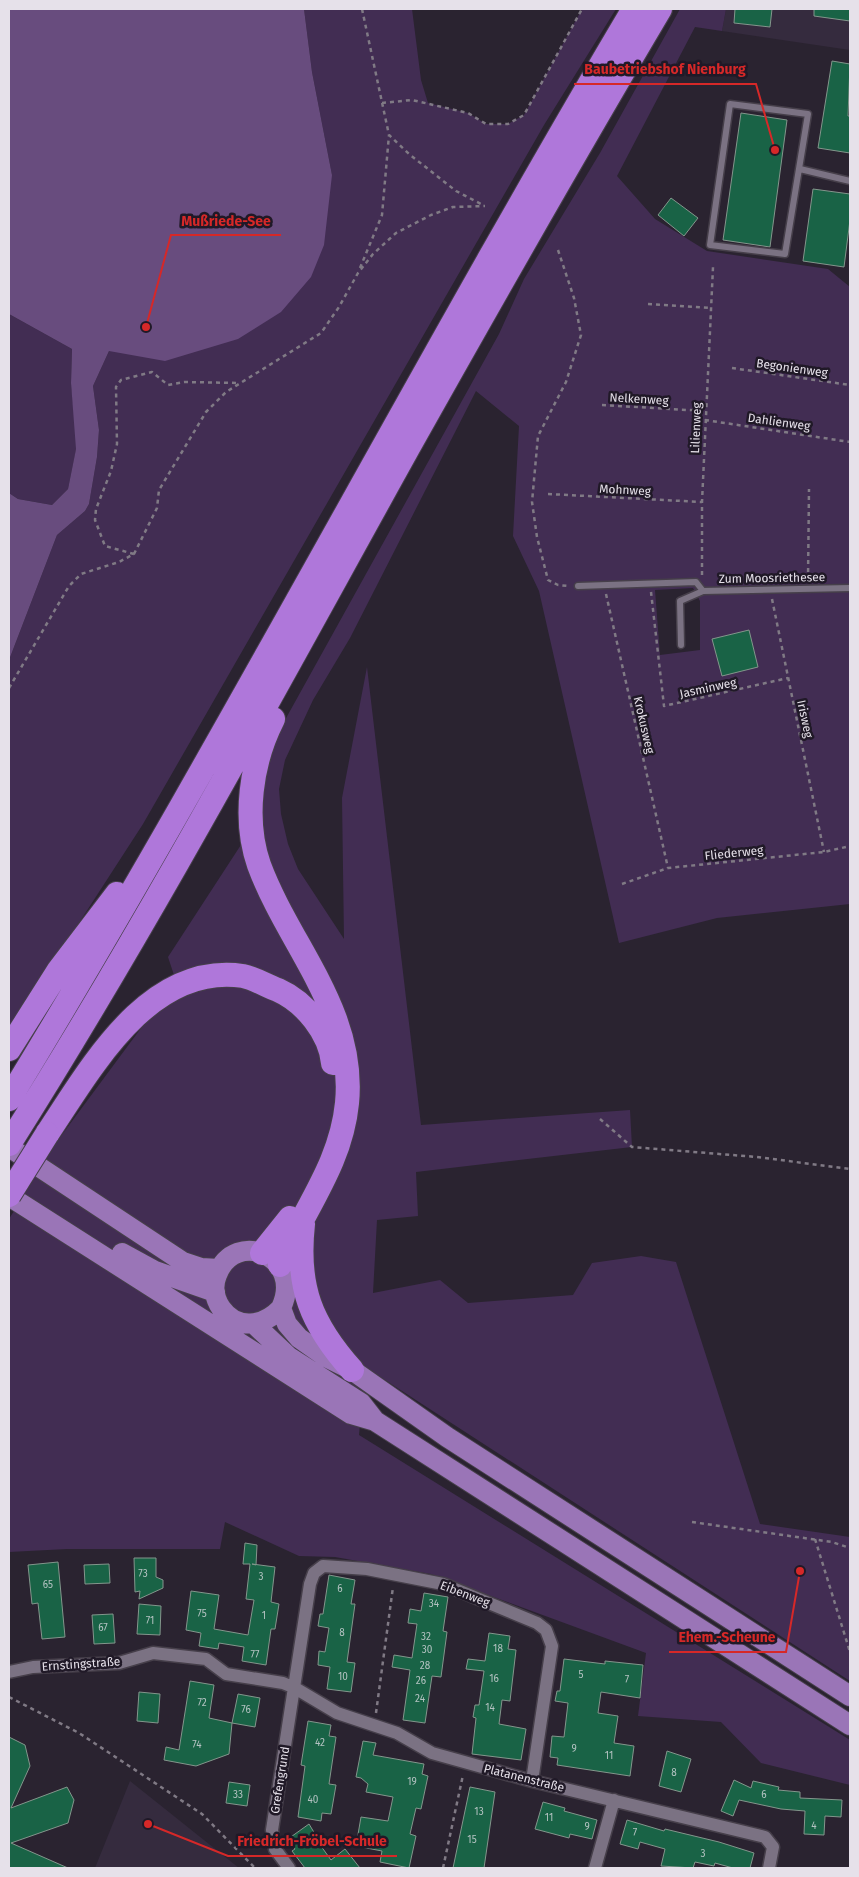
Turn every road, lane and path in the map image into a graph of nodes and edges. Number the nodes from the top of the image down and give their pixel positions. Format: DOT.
graph roads {
  1 [pos="362,9"];
  2 [pos="582,9"];
  3 [pos="634,9"];
  4 [pos="660,9"];
  5 [pos="382,103"];
  6 [pos="389,134"];
  7 [pos="800,169"];
  8 [pos="850,181"];
  9 [pos="558,250"];
  10 [pos="713,267"];
  11 [pos="358,273"];
  12 [pos="648,304"];
  13 [pos="710,308"];
  14 [pos="732,368"];
  15 [pos="240,383"];
  16 [pos="850,385"];
  17 [pos="602,405"];
  18 [pos="705,411"];
  19 [pos="704,420"];
  20 [pos="850,442"];
  21 [pos="809,489"];
  22 [pos="548,494"];
  23 [pos="702,502"];
  24 [pos="134,554"];
  25 [pos="651,583"];
  26 [pos="606,585"];
  27 [pos="578,586"];
  28 [pos="850,588"];
  29 [pos="808,589"];
  30 [pos="772,590"];
  31 [pos="703,591"];
  32 [pos="306,634"];
  33 [pos="681,645"];
  34 [pos="788,678"];
  35 [pos="9,688"];
  36 [pos="175,819"];
  37 [pos="850,846"];
  38 [pos="824,852"];
  39 [pos="668,868"];
  40 [pos="622,884"];
  41 [pos="9,1049"];
  42 [pos="9,1100"];
  43 [pos="600,1119"];
  44 [pos="9,1145"];
  45 [pos="850,1169"];
  46 [pos="9,1185"];
  47 [pos="9,1196"];
  48 [pos="303,1217"];
  49 [pos="271,1259"];
  50 [pos="219,1269"];
  51 [pos="214,1292"];
  52 [pos="281,1308"];
  53 [pos="254,1324"];
  54 [pos="352,1370"];
  55 [pos="375,1421"];
  56 [pos="692,1522"];
  57 [pos="815,1539"];
  58 [pos="850,1548"];
  59 [pos="395,1574"];
  60 [pos="850,1652"];
  61 [pos="9,1672"];
  62 [pos="295,1688"];
  63 [pos="850,1696"];
  64 [pos="9,1697"];
  65 [pos="850,1725"];
  66 [pos="374,1726"];
  67 [pos="465,1764"];
  68 [pos="532,1781"];
  69 [pos="614,1800"];
  70 [pos="255,1868"];
  71 [pos="289,1868"];
  72 [pos="442,1868"];
  73 [pos="595,1868"];
  74 [pos="769,1868"];
  1 -- 5 [label="path"];
  2 -- 5 [label="path"];
  3 -- 36 [label="highway"];
  4 -- 32 [label="highway"];
  5 -- 6 [label="path"];
  6 -- 11 [label="path"];
  6 -- 11 [label="path"];
  7 -- 7 [label="lane"];
  7 -- 8 [label="lane"];
  9 -- 27 [label="path"];
  10 -- 13 [label="path, Lilienweg"];
  11 -- 15 [label="path"];
  12 -- 13 [label="path"];
  13 -- 18 [label="path, Lilienweg"];
  14 -- 16 [label="path, Begonienweg"];
  15 -- 24 [label="path"];
  15 -- 24 [label="path"];
  17 -- 18 [label="path, Nelkenweg"];
  18 -- 19 [label="path, Lilienweg"];
  19 -- 20 [label="path, Dahlienweg"];
  19 -- 23 [label="path, Lilienweg"];
  21 -- 29 [label="path"];
  22 -- 23 [label="path, Mohnweg"];
  23 -- 31 [label="path, Lilienweg"];
  24 -- 35 [label="path"];
  25 -- 26 [label="lane, Zum Moosriethesee"];
  25 -- 31 [label="lane, Zum Moosriethesee"];
  25 -- 34 [label="path, Jasminweg"];
  26 -- 27 [label="lane, Zum Moosriethesee"];
  26 -- 39 [label="path, Krokusweg"];
  28 -- 29 [label="lane, Zum Moosriethesee"];
  29 -- 30 [label="lane, Zum Moosriethesee"];
  30 -- 31 [label="lane, Zum Moosriethesee"];
  30 -- 34 [label="path, Irisweg"];
  31 -- 33 [label="lane"];
  32 -- 44 [label="highway"];
  32 -- 48 [label="highway"];
  34 -- 38 [label="path, Irisweg"];
  36 -- 41 [label="highway"];
  36 -- 42 [label="highway"];
  37 -- 38 [label="path, Fliederweg"];
  38 -- 39 [label="path, Fliederweg"];
  39 -- 40 [label="path, Fliederweg"];
  43 -- 45 [label="path"];
  44 -- 50 [label="main road"];
  46 -- 51 [label="main road"];
  47 -- 49 [label="highway, bridge"];
  47 -- 55 [label="main road"];
  48 -- 49 [label="highway"];
  48 -- 54 [label="highway"];
  49 -- 50 [label="main road"];
  49 -- 52 [label="main road"];
  50 -- 51 [label="main road"];
  51 -- 53 [label="main road"];
  52 -- 53 [label="main road"];
  52 -- 54 [label="main road"];
  53 -- 55 [label="main road"];
  54 -- 63 [label="main road"];
  55 -- 65 [label="main road"];
  56 -- 57 [label="path"];
  57 -- 58 [label="path"];
  57 -- 60 [label="path"];
  59 -- 62 [label="street, Eibenweg"];
  59 -- 66 [label="path"];
  59 -- 68 [label="street, Eibenweg"];
  61 -- 62 [label="street, Ernstingstraße"];
  62 -- 66 [label="street, Platanenstraße"];
  62 -- 71 [label="street, Grefengrund"];
  64 -- 70 [label="path"];
  66 -- 67 [label="street, Platanenstraße"];
  67 -- 68 [label="street, Platanenstraße"];
  67 -- 72 [label="path"];
  68 -- 69 [label="street, Platanenstraße"];
  69 -- 73 [label="street"];
  69 -- 74 [label="street, Platanenstraße"];
}
